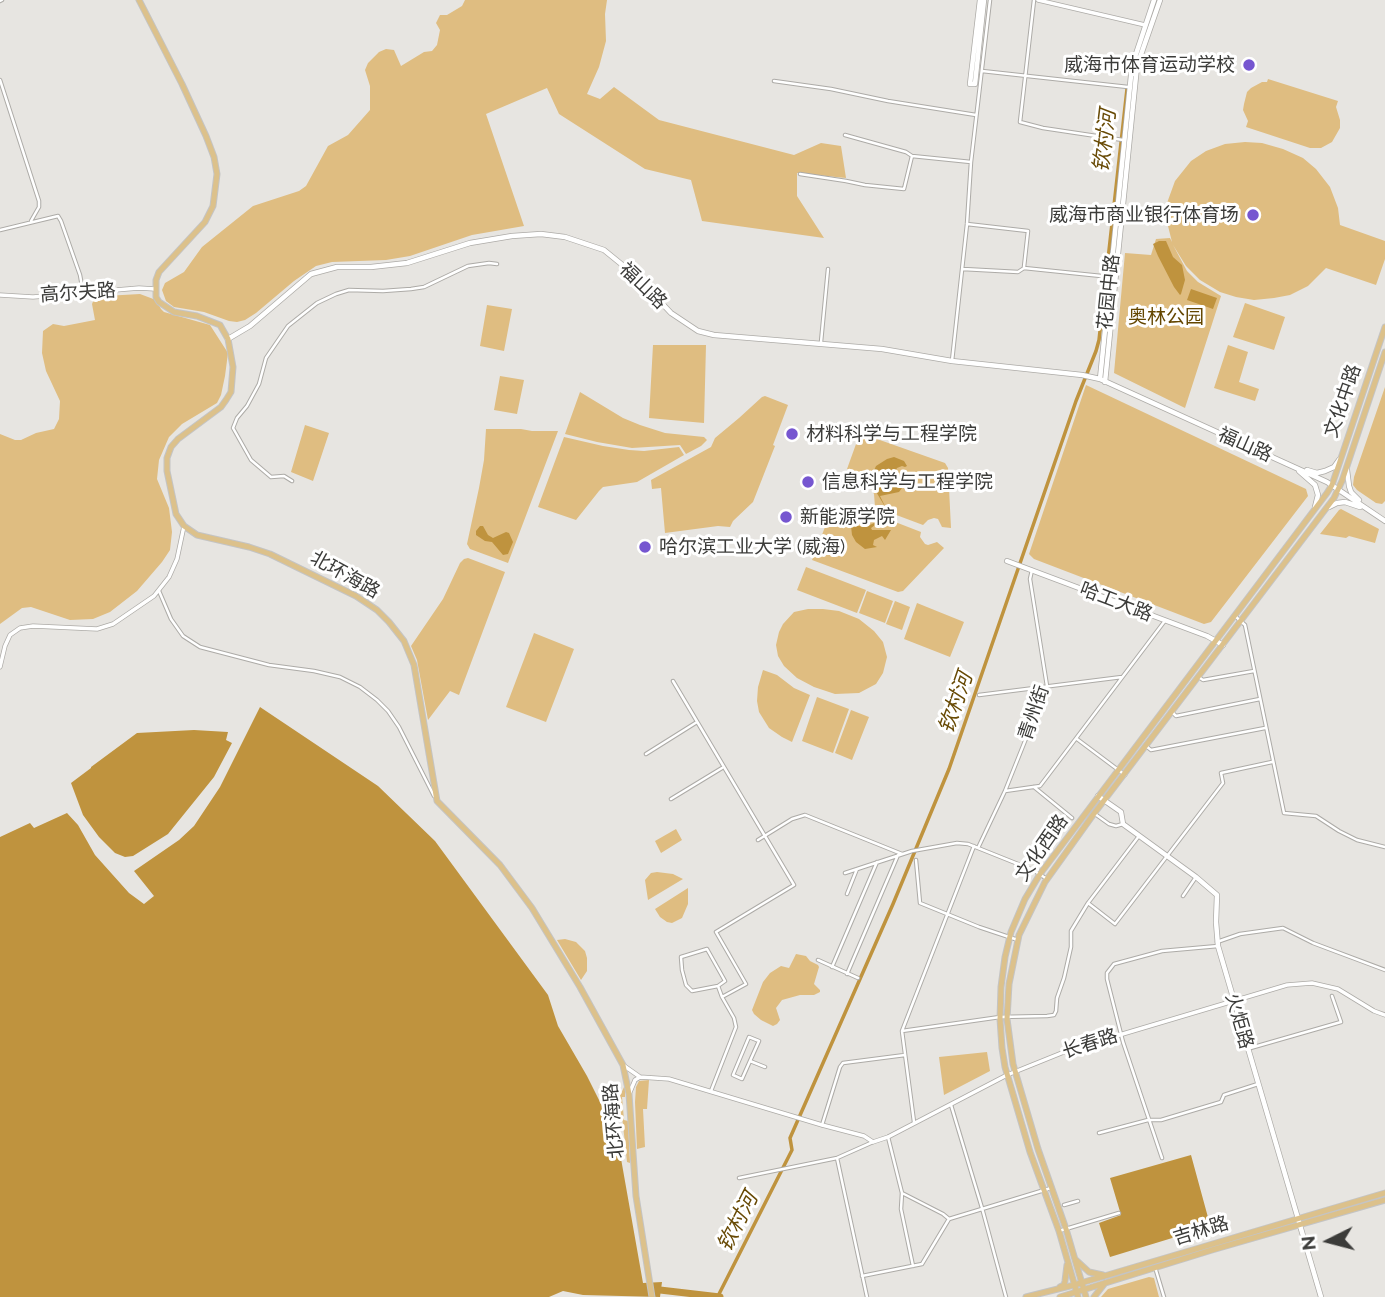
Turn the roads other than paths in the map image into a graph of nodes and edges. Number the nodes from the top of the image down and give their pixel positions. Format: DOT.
graph roads {
  1 [pos="139,0"];
  2 [pos="982,0"];
  3 [pos="990,0"];
  4 [pos="1036,0"];
  5 [pos="1154,0"];
  6 [pos="1160,0"];
  7 [pos="1145,25"];
  8 [pos="982,71"];
  9 [pos="1026,75"];
  10 [pos="0,80"];
  11 [pos="774,80"];
  12 [pos="1130,87"];
  13 [pos="976,115"];
  14 [pos="845,135"];
  15 [pos="1123,140"];
  16 [pos="912,156"];
  17 [pos="971,162"];
  18 [pos="800,174"];
  19 [pos="31,221"];
  20 [pos="967,224"];
  21 [pos="0,230"];
  22 [pos="497,264"];
  23 [pos="1024,268"];
  24 [pos="828,269"];
  25 [pos="962,269"];
  26 [pos="1110,277"];
  27 [pos="155,289"];
  28 [pos="83,293"];
  29 [pos="0,295"];
  30 [pos="1385,327"];
  31 [pos="229,339"];
  32 [pos="821,343"];
  33 [pos="1385,352"];
  34 [pos="952,361"];
  35 [pos="1102,380"];
  36 [pos="1340,460"];
  37 [pos="1293,466"];
  38 [pos="1348,467"];
  39 [pos="292,481"];
  40 [pos="1332,485"];
  41 [pos="1339,489"];
  42 [pos="1366,508"];
  43 [pos="1314,511"];
  44 [pos="1321,515"];
  45 [pos="1385,521"];
  46 [pos="184,526"];
  47 [pos="1007,561"];
  48 [pos="1032,570"];
  49 [pos="159,591"];
  50 [pos="1235,616"];
  51 [pos="1165,620"];
  52 [pos="1241,621"];
  53 [pos="1216,640"];
  54 [pos="1223,645"];
  55 [pos="0,667"];
  56 [pos="1254,671"];
  57 [pos="1124,677"];
  58 [pos="1199,677"];
  59 [pos="673,681"];
  60 [pos="1047,686"];
  61 [pos="979,695"];
  62 [pos="1260,699"];
  63 [pos="1172,712"];
  64 [pos="697,722"];
  65 [pos="1265,728"];
  66 [pos="1076,738"];
  67 [pos="1146,746"];
  68 [pos="646,754"];
  69 [pos="1272,762"];
  70 [pos="723,767"];
  71 [pos="1118,769"];
  72 [pos="1125,775"];
  73 [pos="1033,787"];
  74 [pos="1005,791"];
  75 [pos="1098,796"];
  76 [pos="671,799"];
  77 [pos="1104,800"];
  78 [pos="437,801"];
  79 [pos="1079,809"];
  80 [pos="1090,816"];
  81 [pos="1072,818"];
  82 [pos="1123,824"];
  83 [pos="765,835"];
  84 [pos="1139,836"];
  85 [pos="758,840"];
  86 [pos="976,847"];
  87 [pos="1385,847"];
  88 [pos="900,854"];
  89 [pos="1168,856"];
  90 [pos="916,860"];
  91 [pos="877,862"];
  92 [pos="857,869"];
  93 [pos="845,873"];
  94 [pos="1040,874"];
  95 [pos="1196,877"];
  96 [pos="1047,879"];
  97 [pos="847,894"];
  98 [pos="1182,896"];
  99 [pos="1088,903"];
  100 [pos="948,914"];
  101 [pos="1010,937"];
  102 [pos="1018,940"];
  103 [pos="1218,944"];
  104 [pos="818,960"];
  105 [pos="832,967"];
  106 [pos="1385,970"];
  107 [pos="847,974"];
  108 [pos="858,978"];
  109 [pos="718,986"];
  110 [pos="1332,996"];
  111 [pos="722,997"];
  112 [pos="1233,1000"];
  113 [pos="1385,1007"];
  114 [pos="1384,1015"];
  115 [pos="1008,1016"];
  116 [pos="1000,1017"];
  117 [pos="902,1031"];
  118 [pos="1122,1034"];
  119 [pos="1247,1049"];
  120 [pos="905,1055"];
  121 [pos="750,1061"];
  122 [pos="624,1065"];
  123 [pos="765,1067"];
  124 [pos="1015,1072"];
  125 [pos="1007,1075"];
  126 [pos="640,1077"];
  127 [pos="1258,1084"];
  128 [pos="711,1091"];
  129 [pos="629,1094"];
  130 [pos="951,1103"];
  131 [pos="1148,1120"];
  132 [pos="914,1122"];
  133 [pos="822,1125"];
  134 [pos="1099,1133"];
  135 [pos="888,1137"];
  136 [pos="873,1142"];
  137 [pos="838,1158"];
  138 [pos="1161,1158"];
  139 [pos="739,1178"];
  140 [pos="1051,1188"];
  141 [pos="1044,1190"];
  142 [pos="902,1193"];
  143 [pos="1385,1193"];
  144 [pos="1385,1200"];
  145 [pos="1078,1202"];
  146 [pos="1064,1205"];
  147 [pos="982,1208"];
  148 [pos="1119,1213"];
  149 [pos="949,1219"];
  150 [pos="1300,1221"];
  151 [pos="1062,1230"];
  152 [pos="1071,1260"];
  153 [pos="1155,1264"];
  154 [pos="913,1266"];
  155 [pos="862,1276"];
  156 [pos="1106,1279"];
  157 [pos="1083,1286"];
  158 [pos="1055,1290"];
  159 [pos="1076,1291"];
  160 [pos="652,1297"];
  161 [pos="867,1297"];
  162 [pos="1006,1297"];
  163 [pos="1026,1297"];
  164 [pos="1060,1297"];
  165 [pos="1086,1297"];
  166 [pos="1094,1297"];
  167 [pos="1164,1297"];
  168 [pos="1321,1297"];
  1 -- 27 [label="main road"];
  2 -- 2 [label="main road"];
  3 -- 8 [label="street"];
  4 -- 7 [label="street"];
  4 -- 9 [label="street"];
  5 -- 7 [label="main road, 花园中路"];
  6 -- 35 [label="main road"];
  7 -- 12 [label="main road, 花园中路"];
  8 -- 9 [label="street"];
  8 -- 13 [label="street"];
  9 -- 12 [label="street"];
  9 -- 15 [label="street"];
  10 -- 19 [label="street"];
  11 -- 13 [label="street"];
  12 -- 15 [label="main road, 花园中路"];
  13 -- 17 [label="street"];
  14 -- 16 [label="street"];
  15 -- 26 [label="main road, 花园中路"];
  16 -- 17 [label="street"];
  16 -- 18 [label="street"];
  17 -- 20 [label="street"];
  19 -- 21 [label="street"];
  19 -- 28 [label="street"];
  20 -- 23 [label="street"];
  20 -- 25 [label="street"];
  22 -- 39 [label="street"];
  23 -- 25 [label="street"];
  23 -- 26 [label="street"];
  24 -- 32 [label="street"];
  25 -- 34 [label="street"];
  26 -- 35 [label="main road, 花园中路"];
  27 -- 28 [label="street, 高尔夫路"];
  27 -- 31 [label="main road"];
  28 -- 29 [label="street, 高尔夫路"];
  30 -- 36 [label="main road, 文化中路"];
  31 -- 32 [label="main road, 福山路"];
  31 -- 46 [label="main road"];
  32 -- 34 [label="main road, 福山路"];
  33 -- 38 [label="main road, 文化中路"];
  34 -- 35 [label="main road, 福山路"];
  35 -- 37 [label="main road, 福山路"];
  36 -- 37 [label="main road"];
  36 -- 40 [label="main road, 文化中路"];
  37 -- 40 [label="main road, 福山路"];
  37 -- 43 [label="main road"];
  38 -- 41 [label="main road, 文化中路"];
  38 -- 42 [label="main road"];
  40 -- 41 [label="main road, 福山路"];
  40 -- 43 [label="main road, 文化西路"];
  41 -- 42 [label="main road, 福山路"];
  41 -- 44 [label="main road, 文化西路"];
  42 -- 44 [label="main road"];
  42 -- 45 [label="main road, 福山路"];
  43 -- 50 [label="main road, 文化西路"];
  44 -- 52 [label="main road, 文化西路"];
  46 -- 49 [label="street"];
  46 -- 78 [label="main road, 北环海路"];
  47 -- 48 [label="main road, 哈工大路"];
  48 -- 51 [label="main road, 哈工大路"];
  48 -- 60 [label="street, 青州街"];
  49 -- 55 [label="street"];
  49 -- 78 [label="street"];
  50 -- 52 [label="street"];
  50 -- 53 [label="main road, 文化西路"];
  51 -- 53 [label="main road, 哈工大路"];
  51 -- 57 [label="street"];
  52 -- 54 [label="main road, 文化西路"];
  52 -- 56 [label="street"];
  53 -- 54 [label="main road, 哈工大路"];
  53 -- 71 [label="main road, 文化西路"];
  54 -- 58 [label="main road, 文化西路"];
  56 -- 58 [label="street"];
  56 -- 62 [label="street"];
  57 -- 60 [label="street"];
  57 -- 66 [label="street"];
  58 -- 63 [label="main road, 文化西路"];
  59 -- 64 [label="street"];
  60 -- 61 [label="street"];
  60 -- 74 [label="street, 青州街"];
  62 -- 63 [label="street"];
  62 -- 65 [label="street"];
  63 -- 67 [label="main road, 文化西路"];
  64 -- 68 [label="street"];
  64 -- 70 [label="street"];
  65 -- 67 [label="street"];
  65 -- 69 [label="street"];
  66 -- 71 [label="street"];
  66 -- 73 [label="street"];
  67 -- 72 [label="main road, 文化西路"];
  69 -- 87 [label="street"];
  69 -- 89 [label="street"];
  70 -- 76 [label="street"];
  70 -- 83 [label="street"];
  71 -- 72 [label="street"];
  71 -- 75 [label="main road, 文化西路"];
  72 -- 77 [label="main road, 文化西路"];
  73 -- 74 [label="street"];
  73 -- 81 [label="street"];
  74 -- 86 [label="street, 青州街"];
  75 -- 77 [label="main road, 火炬路"];
  75 -- 80 [label="main road, 文化西路"];
  77 -- 80 [label="main road, 文化西路"];
  77 -- 82 [label="main road, 火炬路"];
  78 -- 122 [label="main road, 北环海路"];
  79 -- 80 [label="street"];
  80 -- 82 [label="street"];
  80 -- 94 [label="main road, 文化西路"];
  80 -- 96 [label="main road, 文化西路"];
  82 -- 84 [label="main road, 火炬路"];
  83 -- 85 [label="street"];
  83 -- 88 [label="street"];
  83 -- 111 [label="street"];
  84 -- 89 [label="main road, 火炬路"];
  84 -- 99 [label="street"];
  86 -- 88 [label="street"];
  86 -- 94 [label="street"];
  86 -- 100 [label="street, 青州街"];
  88 -- 91 [label="street"];
  88 -- 107 [label="street"];
  89 -- 95 [label="main road, 火炬路"];
  89 -- 99 [label="street"];
  90 -- 100 [label="street"];
  91 -- 92 [label="street"];
  91 -- 105 [label="street"];
  92 -- 93 [label="street"];
  92 -- 97 [label="street"];
  94 -- 96 [label="street"];
  94 -- 101 [label="main road, 文化西路"];
  95 -- 98 [label="street"];
  95 -- 103 [label="main road, 火炬路"];
  96 -- 102 [label="main road, 文化西路"];
  99 -- 115 [label="street"];
  100 -- 101 [label="street"];
  100 -- 117 [label="street, 青州街"];
  101 -- 102 [label="street"];
  101 -- 116 [label="main road, 文化西路"];
  102 -- 115 [label="main road, 文化西路"];
  103 -- 106 [label="street"];
  103 -- 112 [label="main road, 火炬路"];
  103 -- 118 [label="street"];
  104 -- 105 [label="street"];
  105 -- 107 [label="street"];
  107 -- 108 [label="street"];
  109 -- 109 [label="street"];
  109 -- 111 [label="street"];
  110 -- 119 [label="street"];
  111 -- 128 [label="street"];
  112 -- 114 [label="street, 长春路"];
  112 -- 118 [label="street, 长春路"];
  112 -- 119 [label="main road, 火炬路"];
  113 -- 114 [label="street"];
  115 -- 116 [label="street"];
  115 -- 124 [label="main road, 文化西路"];
  116 -- 117 [label="street"];
  116 -- 125 [label="main road, 文化西路"];
  117 -- 120 [label="street, 青州街"];
  118 -- 124 [label="street, 长春路"];
  118 -- 131 [label="street"];
  119 -- 127 [label="main road, 火炬路"];
  120 -- 132 [label="street, 青州街"];
  120 -- 133 [label="street"];
  121 -- 121 [label="street"];
  121 -- 123 [label="street"];
  122 -- 126 [label="street"];
  122 -- 129 [label="main road, 北环海路"];
  124 -- 125 [label="street, 长春路"];
  124 -- 140 [label="main road, 文化西路"];
  125 -- 130 [label="street, 长春路"];
  125 -- 141 [label="main road, 文化西路"];
  126 -- 128 [label="street"];
  126 -- 129 [label="street"];
  127 -- 131 [label="street"];
  127 -- 150 [label="main road, 火炬路"];
  128 -- 133 [label="street"];
  129 -- 160 [label="main road, 北环海路"];
  130 -- 132 [label="street, 长春路"];
  130 -- 147 [label="street"];
  131 -- 134 [label="street"];
  131 -- 138 [label="street"];
  132 -- 135 [label="street, 长春路"];
  133 -- 136 [label="street"];
  135 -- 136 [label="street, 长春路"];
  135 -- 142 [label="street"];
  136 -- 137 [label="street"];
  137 -- 139 [label="street"];
  137 -- 155 [label="street"];
  140 -- 141 [label="street"];
  140 -- 151 [label="main road, 文化西路"];
  141 -- 147 [label="street"];
  141 -- 151 [label="main road, 文化西路"];
  142 -- 149 [label="street"];
  142 -- 154 [label="street"];
  143 -- 150 [label="main road, 吉林路"];
  144 -- 150 [label="main road, 吉林路"];
  145 -- 146 [label="street"];
  147 -- 149 [label="street"];
  147 -- 162 [label="street"];
  148 -- 151 [label="street"];
  149 -- 154 [label="street"];
  150 -- 153 [label="main road, 吉林路"];
  150 -- 168 [label="main road, 火炬路"];
  151 -- 152 [label="main road, 文化西路"];
  152 -- 156 [label="main road"];
  152 -- 157 [label="main road, 文化西路"];
  152 -- 158 [label="main road"];
  152 -- 159 [label="main road, 文化西路"];
  153 -- 156 [label="main road, 吉林路"];
  153 -- 167 [label="street"];
  154 -- 155 [label="street"];
  155 -- 161 [label="street"];
  156 -- 157 [label="main road, 吉林路"];
  156 -- 166 [label="main road"];
  157 -- 159 [label="main road, 吉林路"];
  157 -- 165 [label="main road, 文化西路"];
  158 -- 159 [label="main road, 吉林路"];
  158 -- 163 [label="main road, 吉林路"];
  159 -- 164 [label="main road, 吉林路"];
}
